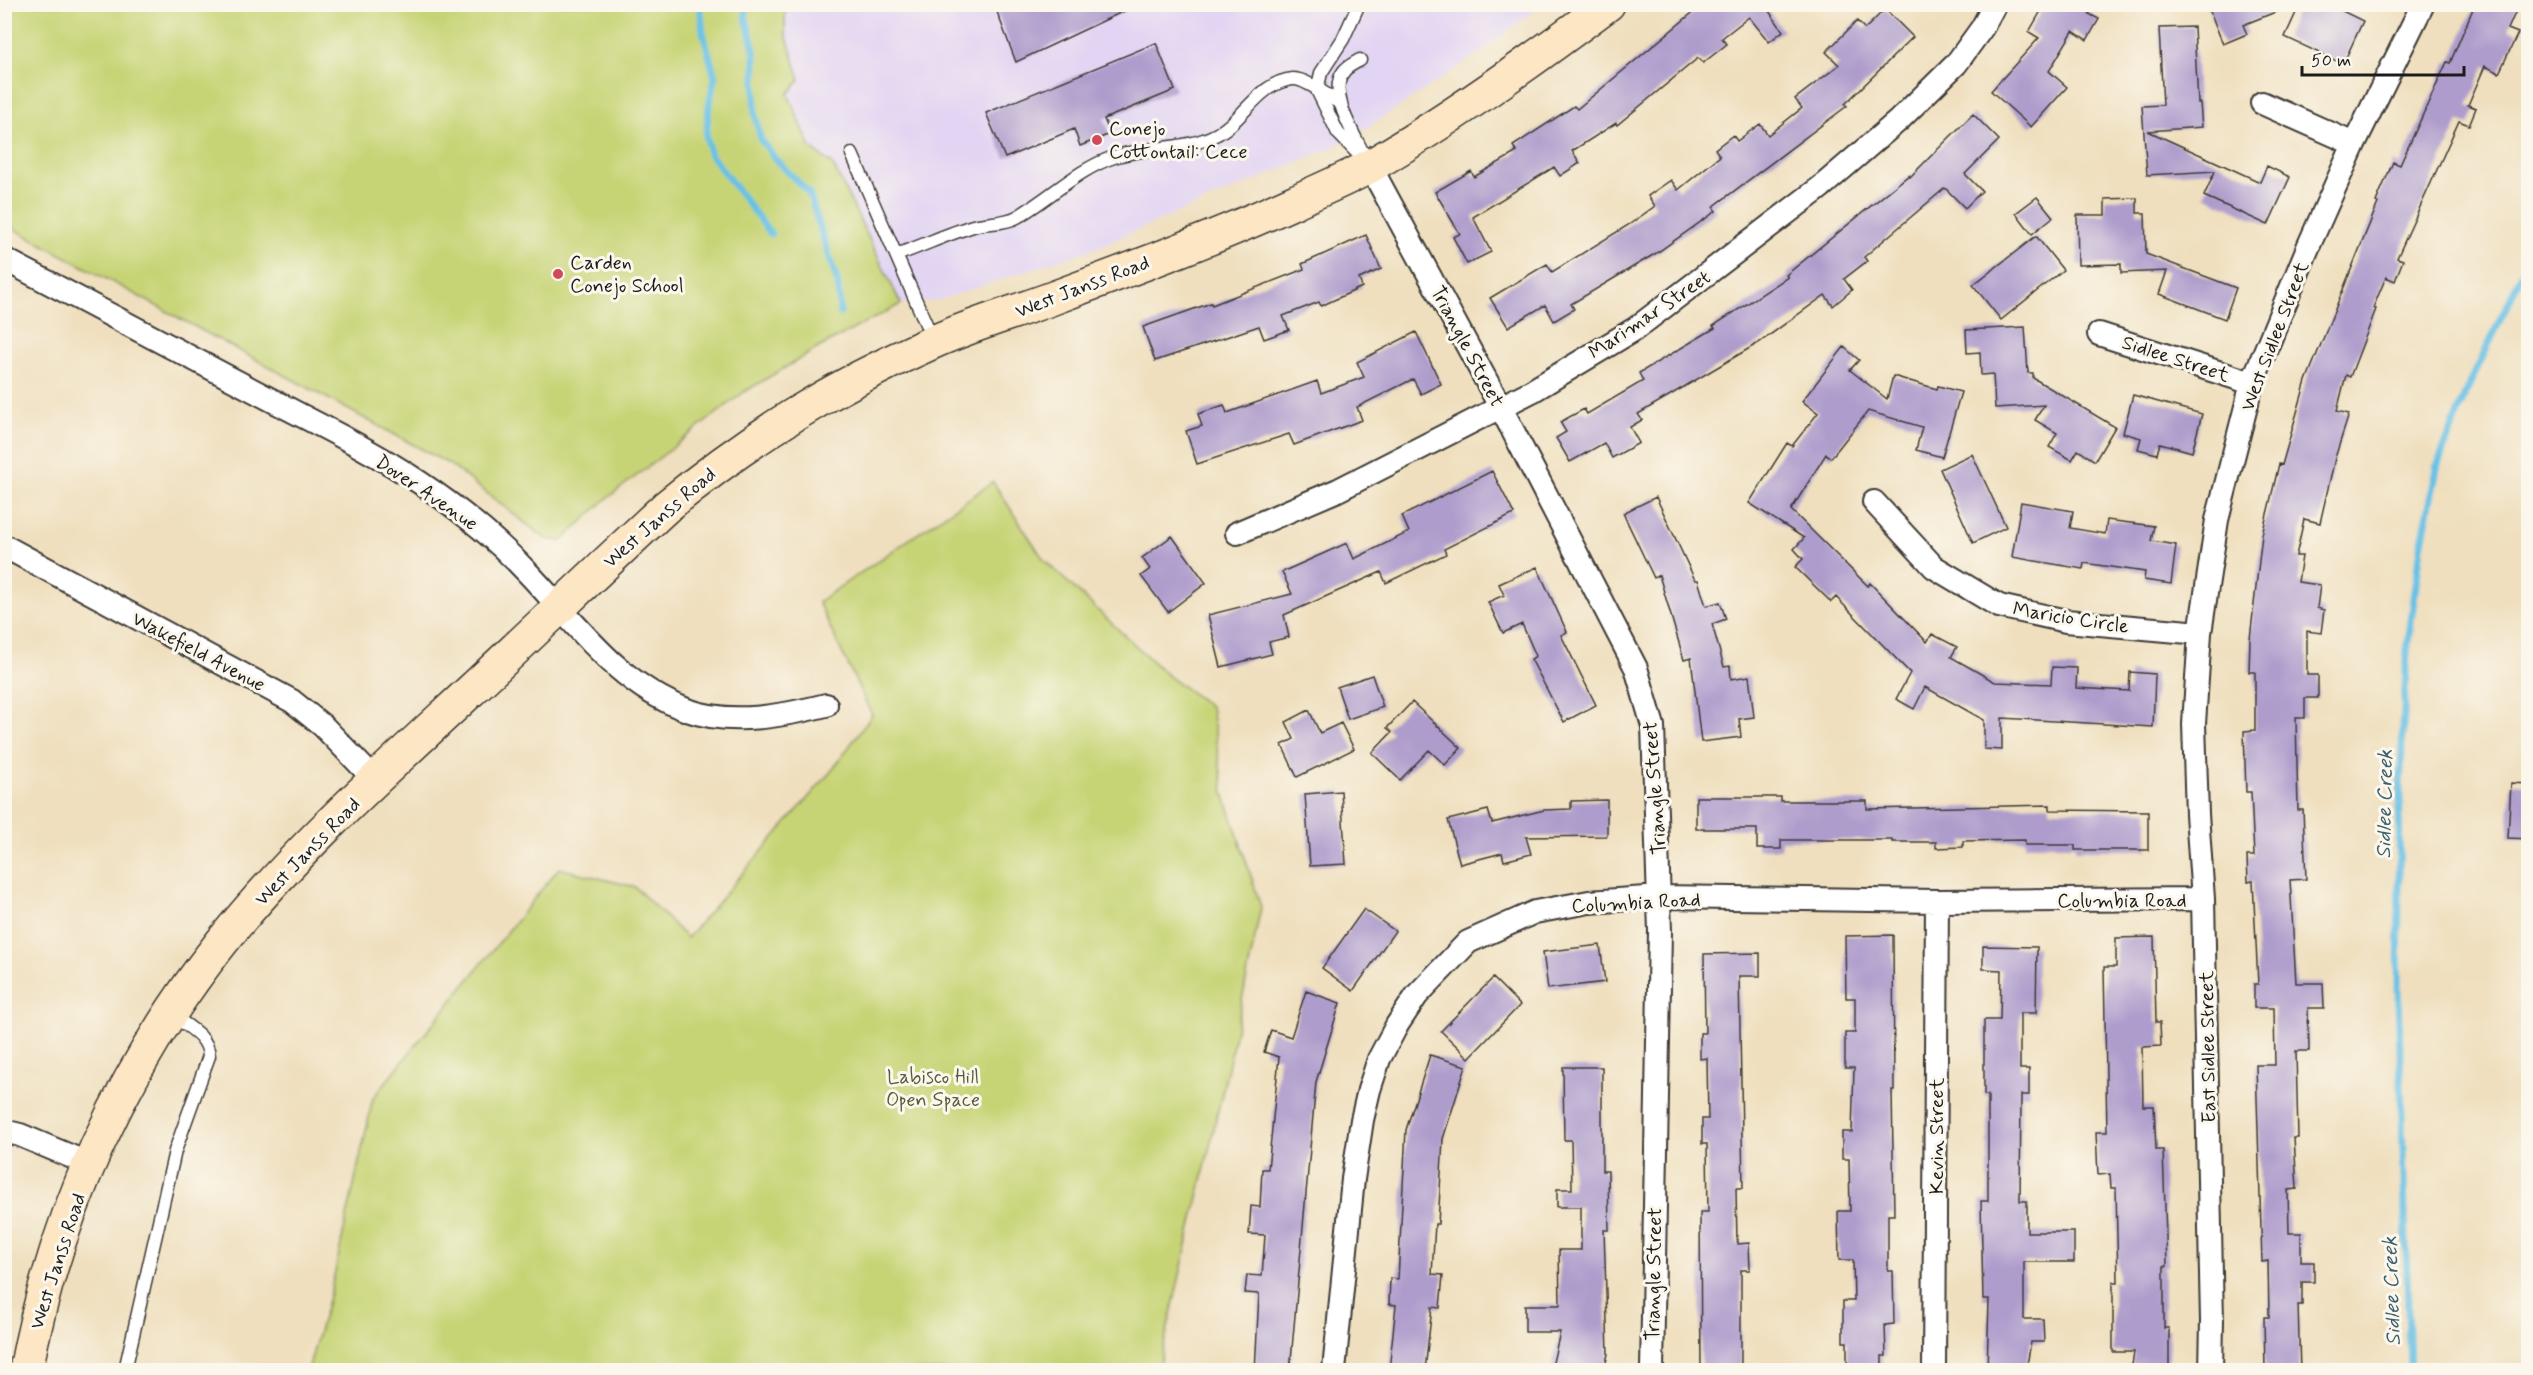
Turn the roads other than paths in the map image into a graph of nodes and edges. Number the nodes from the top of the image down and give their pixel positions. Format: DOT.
graph roads {
  1 [pos="1359,4"];
  2 [pos="1608,4"];
  3 [pos="1995,4"];
  4 [pos="2423,4"];
  5 [pos="1360,60"];
  6 [pos="1317,90"];
  7 [pos="2262,103"];
  8 [pos="1341,104"];
  9 [pos="2354,144"];
  10 [pos="852,154"];
  11 [pos="1370,166"];
  12 [pos="896,255"];
  13 [pos="4,259"];
  14 [pos="2099,333"];
  15 [pos="934,341"];
  16 [pos="2252,383"];
  17 [pos="1500,406"];
  18 [pos="1874,502"];
  19 [pos="1237,533"];
  20 [pos="4,546"];
  21 [pos="559,608"];
  22 [pos="2200,633"];
  23 [pos="826,705"];
  24 [pos="2194,724"];
  25 [pos="375,780"];
  26 [pos="1660,897"];
  27 [pos="2204,899"];
  28 [pos="1937,901"];
  29 [pos="171,1014"];
  30 [pos="4,1131"];
  31 [pos="89,1164"];
  32 [pos="26,1371"];
  33 [pos="125,1371"];
  34 [pos="1334,1371"];
  35 [pos="1652,1371"];
  36 [pos="1934,1371"];
  37 [pos="2211,1371"];
  1 -- 6 [label="lane"];
  2 -- 11 [label="main road, West Janss Road"];
  3 -- 17 [label="street, Marimar Street"];
  4 -- 9 [label="street, West Sidlee Street"];
  5 -- 8 [label="lane"];
  6 -- 8 [label="lane"];
  6 -- 11 [label="lane"];
  6 -- 12 [label="lane"];
  7 -- 9 [label="street"];
  8 -- 11 [label="lane"];
  9 -- 16 [label="street, West Sidlee Street"];
  10 -- 12 [label="lane"];
  11 -- 15 [label="main road, West Janss Road"];
  11 -- 17 [label="street, Triangle Street"];
  12 -- 15 [label="lane"];
  13 -- 21 [label="street, Dover Avenue"];
  14 -- 16 [label="street, Sidlee Street"];
  15 -- 21 [label="main road, West Janss Road"];
  16 -- 22 [label="street, West Sidlee Street"];
  17 -- 19 [label="street, Marimar Street"];
  17 -- 26 [label="street, Triangle Street"];
  18 -- 22 [label="street, Maricio Circle"];
  20 -- 25 [label="street, Wakefield Avenue"];
  21 -- 23 [label="street, Dover Avenue"];
  21 -- 25 [label="main road, West Janss Road"];
  22 -- 24 [label="street, West Sidlee Street"];
  24 -- 27 [label="street, East Sidlee Street"];
  25 -- 29 [label="main road, West Janss Road"];
  26 -- 28 [label="street, Columbia Road"];
  26 -- 34 [label="street, Columbia Road"];
  26 -- 35 [label="street, Triangle Street"];
  27 -- 28 [label="street, Columbia Road"];
  27 -- 37 [label="street, East Sidlee Street"];
  28 -- 36 [label="street, Kevin Street"];
  29 -- 31 [label="main road, West Janss Road"];
  29 -- 33 [label="lane"];
  30 -- 31 [label="street"];
  31 -- 32 [label="main road, West Janss Road"];
}
